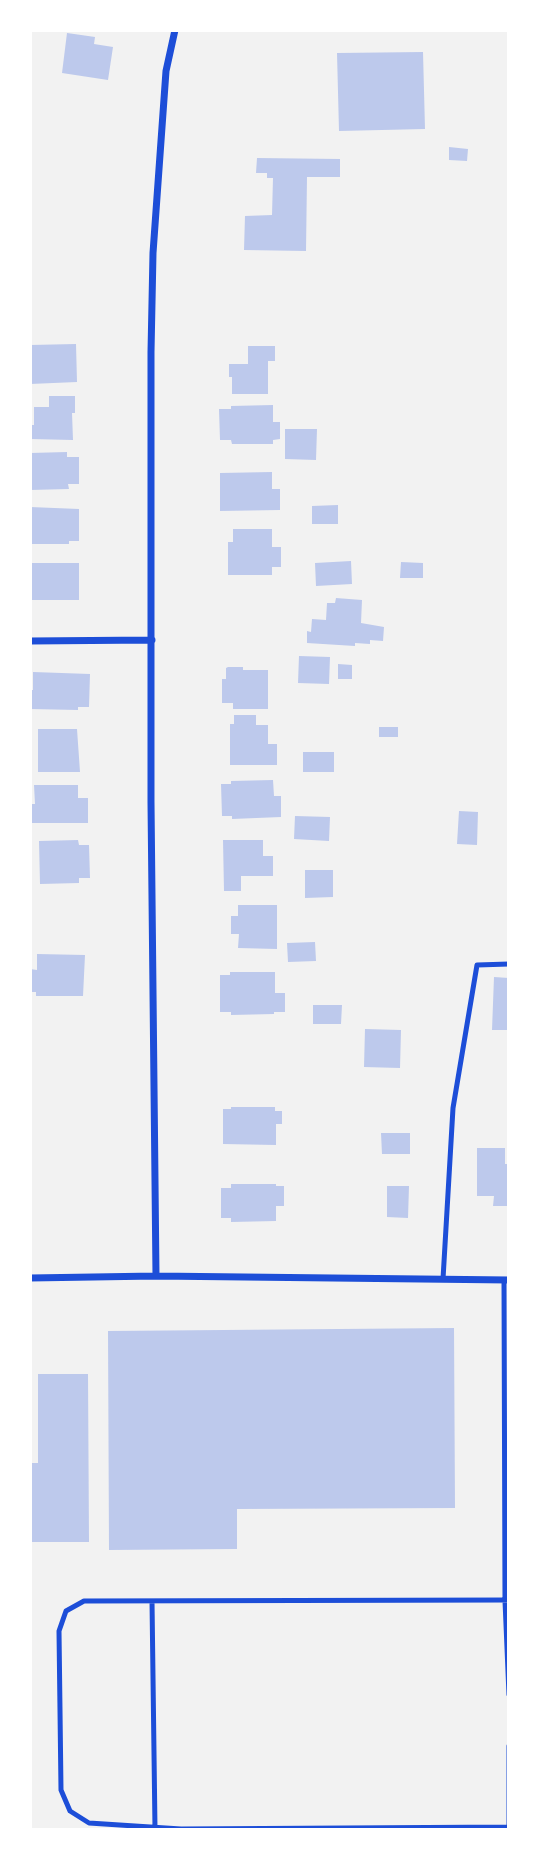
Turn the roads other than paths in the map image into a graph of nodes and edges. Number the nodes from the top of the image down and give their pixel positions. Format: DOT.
graph roads {
  1 [pos="175,30"];
  2 [pos="30,640"];
  3 [pos="152,640"];
  4 [pos="509,964"];
  5 [pos="156,1276"];
  6 [pos="30,1278"];
  7 [pos="443,1279"];
  8 [pos="507,1280"];
  9 [pos="507,1600"];
  10 [pos="152,1601"];
  11 [pos="509,1695"];
  12 [pos="509,1746"];
  13 [pos="509,1828"];
  14 [pos="155,1829"];
  15 [pos="438,1829"];
  1 -- 3 [label="street"];
  2 -- 3 [label="street"];
  3 -- 5 [label="street"];
  4 -- 7 [label="lane"];
  5 -- 6 [label="street"];
  5 -- 7 [label="street"];
  7 -- 8 [label="street"];
  8 -- 9 [label="lane"];
  9 -- 10 [label="lane"];
  9 -- 11 [label="lane"];
  10 -- 14 [label="lane"];
  10 -- 14 [label="lane"];
  12 -- 13 [label="lane"];
  13 -- 15 [label="lane"];
  14 -- 15 [label="lane"];
}
